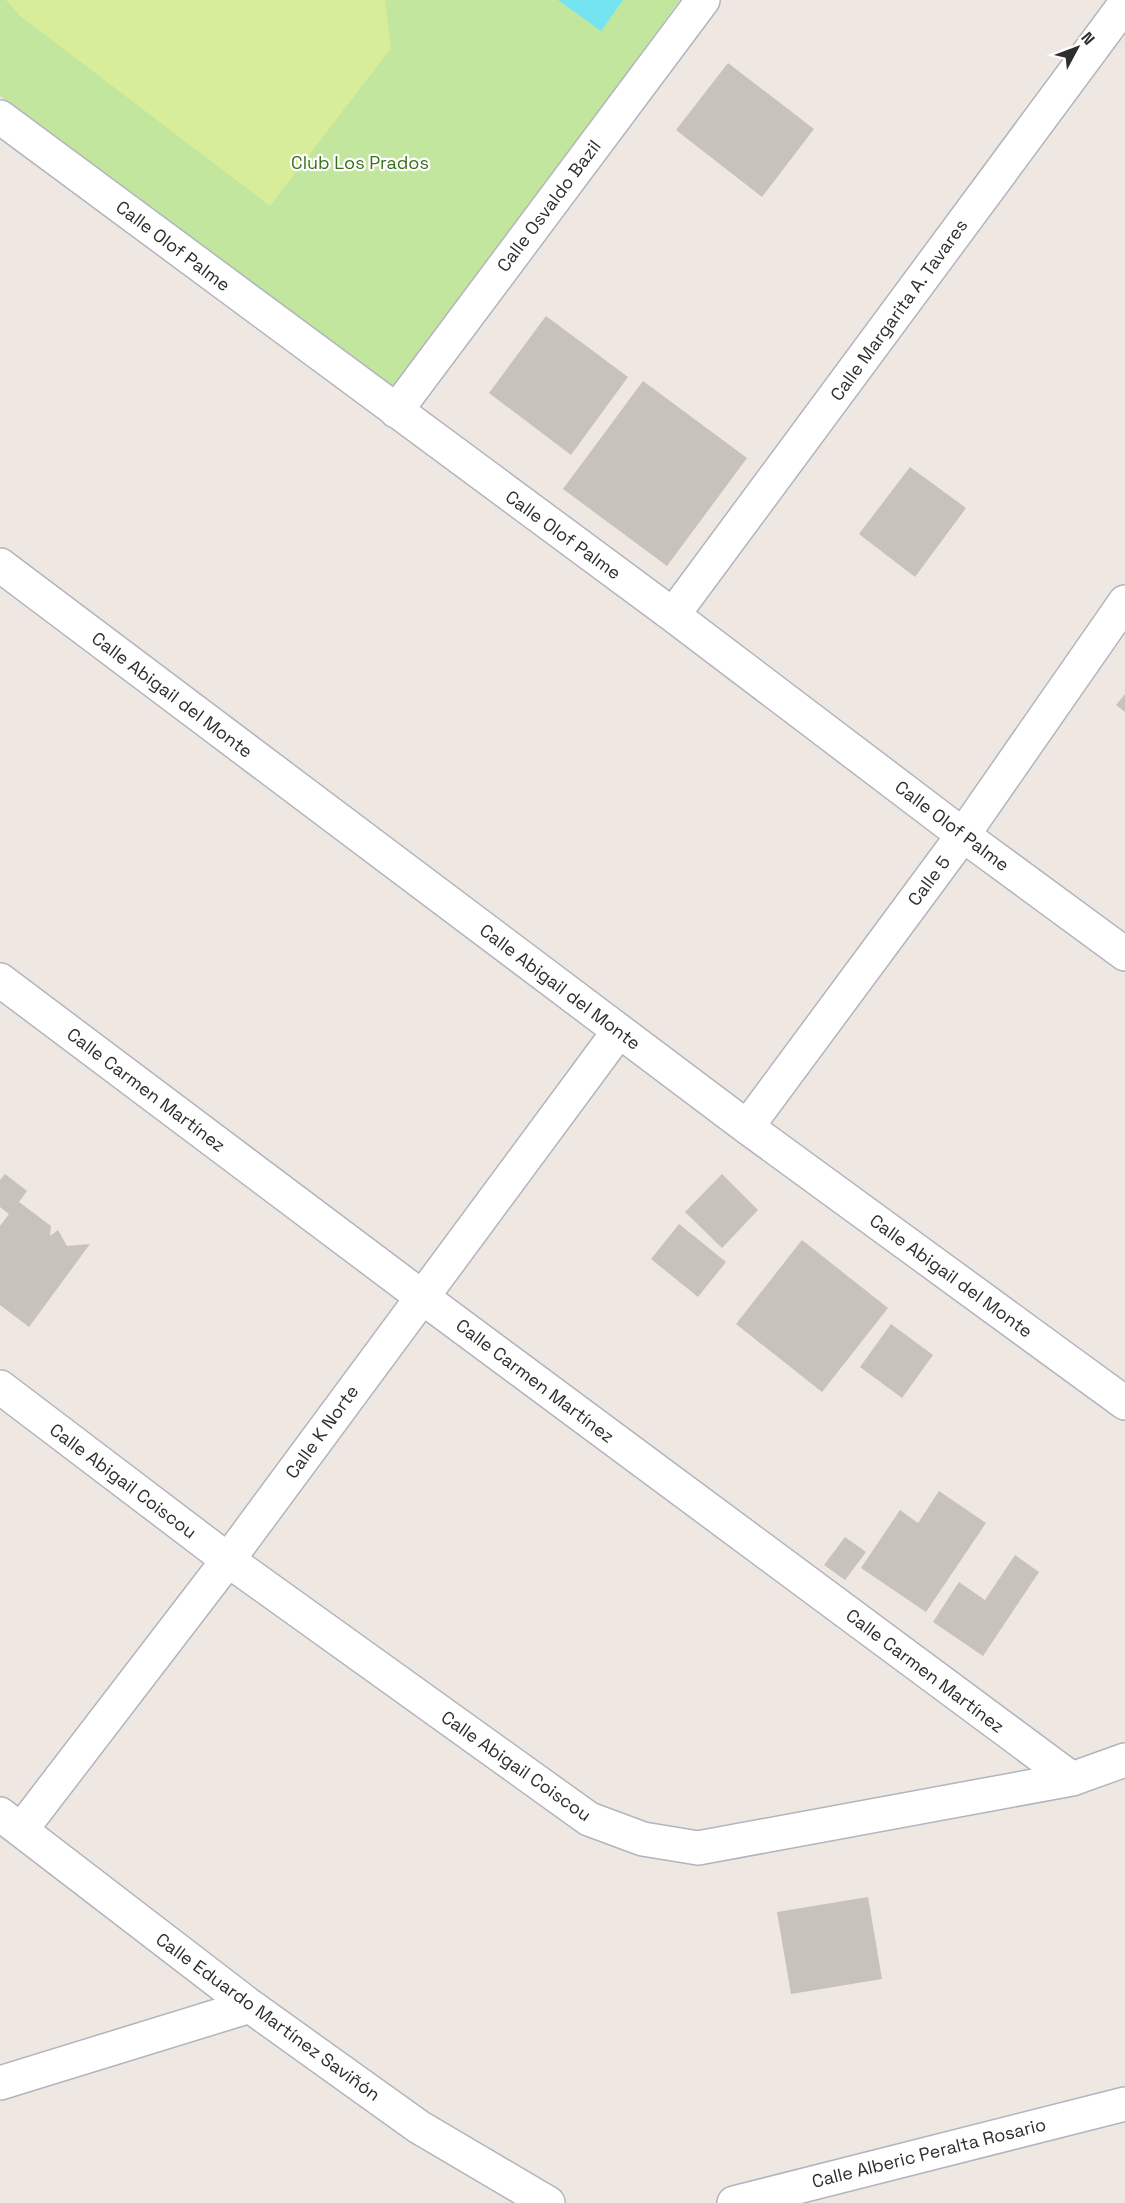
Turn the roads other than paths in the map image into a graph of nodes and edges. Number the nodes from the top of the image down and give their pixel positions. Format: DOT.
graph roads {
  1 [pos="703,0"];
  2 [pos="1125,4"];
  3 [pos="0,117"];
  4 [pos="396,411"];
  5 [pos="0,565"];
  6 [pos="1125,602"];
  7 [pos="673,615"];
  8 [pos="963,835"];
  9 [pos="1125,954"];
  10 [pos="0,980"];
  11 [pos="619,1031"];
  12 [pos="747,1127"];
  13 [pos="422,1297"];
  14 [pos="0,1387"];
  15 [pos="1125,1403"];
  16 [pos="228,1560"];
  17 [pos="1125,1760"];
  18 [pos="1072,1779"];
  19 [pos="10,1822"];
  20 [pos="250,2006"];
  21 [pos="0,2084"];
  22 [pos="1125,2104"];
  23 [pos="548,2203"];
  24 [pos="734,2203"];
  1 -- 4 [label="street, Calle Osvaldo Bazil"];
  2 -- 7 [label="street, Calle Margarita A. Tavares"];
  3 -- 4 [label="street, Calle Olof Palme"];
  4 -- 7 [label="street, Calle Olof Palme"];
  5 -- 11 [label="street, Calle Abigail del Monte"];
  6 -- 8 [label="street, Calle 5"];
  7 -- 8 [label="street, Calle Olof Palme"];
  8 -- 9 [label="street, Calle Olof Palme"];
  8 -- 12 [label="street, Calle 5"];
  10 -- 13 [label="street, Calle Carmen Martínez"];
  11 -- 12 [label="street, Calle Abigail del Monte"];
  11 -- 13 [label="street, Calle K Norte"];
  12 -- 15 [label="street, Calle Abigail del Monte"];
  13 -- 16 [label="street, Calle K Norte"];
  13 -- 18 [label="street, Calle Carmen Martínez"];
  14 -- 16 [label="street, Calle Abigail Coiscou"];
  16 -- 18 [label="street, Calle Abigail Coiscou"];
  16 -- 19 [label="street, Calle K Norte"];
  17 -- 18 [label="street, Calle Abigail Coiscou"];
  19 -- 20 [label="street, Calle Eduardo Martínez Saviñón"];
  20 -- 21 [label="street"];
  20 -- 23 [label="street, Calle Eduardo Martínez Saviñón"];
  22 -- 24 [label="street, Calle Alberic Peralta Rosario"];
}
